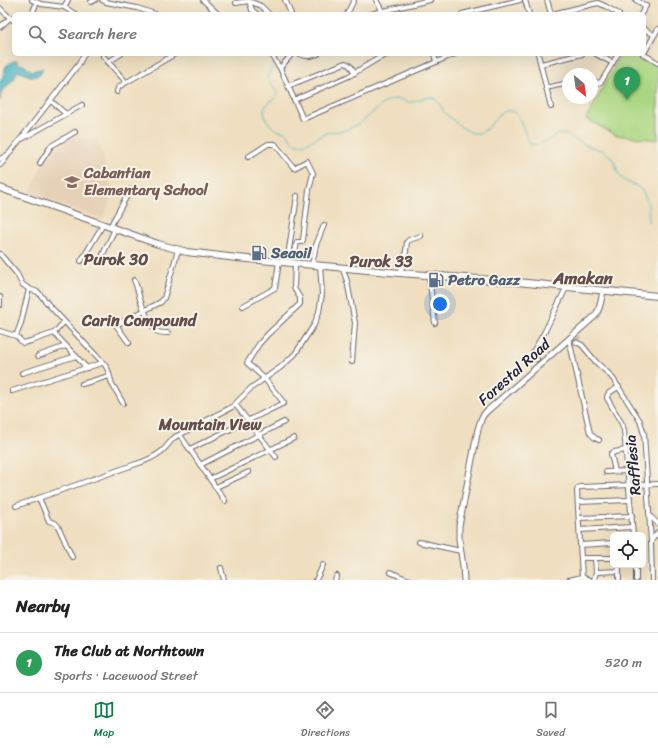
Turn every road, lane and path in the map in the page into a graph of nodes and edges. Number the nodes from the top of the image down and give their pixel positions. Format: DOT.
graph roads {
  1 [pos="32,0"];
  2 [pos="68,0"];
  3 [pos="102,0"];
  4 [pos="203,0"];
  5 [pos="285,0"];
  6 [pos="354,0"];
  7 [pos="376,0"];
  8 [pos="430,0"];
  9 [pos="520,0"];
  10 [pos="525,0"];
  11 [pos="547,0"];
  12 [pos="636,0"];
  13 [pos="249,1"];
  14 [pos="37,2"];
  15 [pos="503,2"];
  16 [pos="236,3"];
  17 [pos="64,7"];
  18 [pos="0,8"];
  19 [pos="489,8"];
  20 [pos="33,12"];
  21 [pos="72,12"];
  22 [pos="149,12"];
  23 [pos="216,12"];
  24 [pos="254,12"];
  25 [pos="266,12"];
  26 [pos="290,12"];
  27 [pos="348,12"];
  28 [pos="383,12"];
  29 [pos="388,12"];
  30 [pos="471,12"];
  31 [pos="490,12"];
  32 [pos="528,12"];
  33 [pos="550,12"];
  34 [pos="560,12"];
  35 [pos="616,12"];
  36 [pos="642,12"];
  37 [pos="10,18"];
  38 [pos="0,27"];
  39 [pos="658,29"];
  40 [pos="646,30"];
  41 [pos="654,36"];
  42 [pos="646,50"];
  43 [pos="646,54"];
  44 [pos="83,56"];
  45 [pos="103,56"];
  46 [pos="118,56"];
  47 [pos="172,56"];
  48 [pos="273,56"];
  49 [pos="290,56"];
  50 [pos="384,56"];
  51 [pos="434,56"];
  52 [pos="450,56"];
  53 [pos="539,56"];
  54 [pos="574,56"];
  55 [pos="600,56"];
  56 [pos="617,56"];
  57 [pos="108,62"];
  58 [pos="436,62"];
  59 [pos="613,63"];
  60 [pos="658,63"];
  61 [pos="541,64"];
  62 [pos="280,68"];
  63 [pos="355,73"];
  64 [pos="126,82"];
  65 [pos="598,83"];
  66 [pos="562,84"];
  67 [pos="288,86"];
  68 [pos="546,88"];
  69 [pos="117,92"];
  70 [pos="294,100"];
  71 [pos="51,101"];
  72 [pos="82,105"];
  73 [pos="551,107"];
  74 [pos="66,114"];
  75 [pos="75,132"];
  76 [pos="19,141"];
  77 [pos="8,155"];
  78 [pos="248,157"];
  79 [pos="0,159"];
  80 [pos="40,163"];
  81 [pos="0,165"];
  82 [pos="0,188"];
  83 [pos="130,190"];
  84 [pos="297,196"];
  85 [pos="103,225"];
  86 [pos="324,225"];
  87 [pos="112,228"];
  88 [pos="421,236"];
  89 [pos="178,250"];
  90 [pos="289,252"];
  91 [pos="0,254"];
  92 [pos="103,254"];
  93 [pos="81,260"];
  94 [pos="279,262"];
  95 [pos="287,263"];
  96 [pos="295,264"];
  97 [pos="312,265"];
  98 [pos="320,265"];
  99 [pos="342,267"];
  100 [pos="400,274"];
  101 [pos="429,276"];
  102 [pos="134,280"];
  103 [pos="567,286"];
  104 [pos="29,288"];
  105 [pos="602,291"];
  106 [pos="658,296"];
  107 [pos="0,297"];
  108 [pos="0,305"];
  109 [pos="243,306"];
  110 [pos="144,311"];
  111 [pos="64,322"];
  112 [pos="435,323"];
  113 [pos="0,331"];
  114 [pos="54,333"];
  115 [pos="168,333"];
  116 [pos="16,336"];
  117 [pos="575,338"];
  118 [pos="129,342"];
  119 [pos="66,346"];
  120 [pos="38,356"];
  121 [pos="76,356"];
  122 [pos="537,359"];
  123 [pos="352,362"];
  124 [pos="102,363"];
  125 [pos="87,368"];
  126 [pos="22,373"];
  127 [pos="109,376"];
  128 [pos="264,378"];
  129 [pos="82,384"];
  130 [pos="619,387"];
  131 [pos="12,391"];
  132 [pos="123,403"];
  133 [pos="235,404"];
  134 [pos="247,421"];
  135 [pos="284,422"];
  136 [pos="258,434"];
  137 [pos="180,435"];
  138 [pos="294,438"];
  139 [pos="600,440"];
  140 [pos="190,449"];
  141 [pos="271,450"];
  142 [pos="626,450"];
  143 [pos="276,457"];
  144 [pos="200,465"];
  145 [pos="628,471"];
  146 [pos="249,472"];
  147 [pos="606,472"];
  148 [pos="615,472"];
  149 [pos="210,479"];
  150 [pos="647,484"];
  151 [pos="658,484"];
  152 [pos="629,485"];
  153 [pos="216,487"];
  154 [pos="39,498"];
  155 [pos="630,500"];
  156 [pos="225,501"];
  157 [pos="578,502"];
  158 [pos="16,506"];
  159 [pos="649,515"];
  160 [pos="632,516"];
  161 [pos="579,518"];
  162 [pos="658,524"];
  163 [pos="632,527"];
  164 [pos="580,530"];
  165 [pos="633,532"];
  166 [pos="658,532"];
  167 [pos="419,542"];
  168 [pos="651,542"];
  169 [pos="610,543"];
  170 [pos="580,545"];
  171 [pos="461,551"];
  172 [pos="72,557"];
  173 [pos="581,558"];
  174 [pos="595,558"];
  175 [pos="610,558"];
  176 [pos="324,565"];
  177 [pos="221,568"];
  178 [pos="636,568"];
  179 [pos="619,571"];
  180 [pos="390,572"];
  181 [pos="596,572"];
  182 [pos="582,577"];
  183 [pos="398,578"];
  184 [pos="224,580"];
  185 [pos="316,580"];
  186 [pos="410,580"];
  187 [pos="464,580"];
  188 [pos="569,580"];
  189 [pos="590,580"];
  190 [pos="594,580"];
  191 [pos="619,580"];
  192 [pos="636,580"];
  193 [pos="652,580"];
  1 -- 14 [label="street"];
  2 -- 17 [label="street"];
  3 -- 22 [label="street"];
  4 -- 23 [label="street"];
  5 -- 26 [label="street"];
  6 -- 27 [label="street"];
  7 -- 28 [label="street"];
  8 -- 29 [label="street"];
  9 -- 15 [label="street"];
  10 -- 32 [label="street"];
  11 -- 33 [label="street"];
  12 -- 36 [label="street"];
  13 -- 16 [label="street"];
  13 -- 24 [label="street"];
  13 -- 25 [label="street"];
  14 -- 17 [label="street"];
  14 -- 20 [label="street"];
  15 -- 19 [label="street"];
  17 -- 21 [label="street"];
  18 -- 37 [label="street"];
  19 -- 30 [label="street"];
  19 -- 31 [label="street"];
  34 -- 35 [label="street"];
  37 -- 38 [label="street"];
  39 -- 41 [label="street"];
  40 -- 41 [label="street"];
  41 -- 42 [label="street"];
  43 -- 60 [label="street"];
  44 -- 71 [label="street"];
  45 -- 57 [label="street"];
  46 -- 57 [label="street"];
  47 -- 64 [label="street"];
  48 -- 62 [label="street"];
  49 -- 62 [label="street"];
  50 -- 63 [label="street"];
  51 -- 58 [label="street"];
  52 -- 58 [label="street"];
  53 -- 61 [label="street"];
  54 -- 61 [label="street"];
  55 -- 59 [label="street"];
  56 -- 59 [label="street"];
  57 -- 64 [label="street"];
  58 -- 70 [label="street"];
  59 -- 65 [label="street"];
  61 -- 68 [label="street"];
  62 -- 67 [label="street"];
  63 -- 67 [label="street"];
  63 -- 70 [label="street"];
  64 -- 69 [label="street"];
  66 -- 68 [label="street"];
  67 -- 70 [label="street"];
  68 -- 73 [label="street"];
  71 -- 74 [label="street"];
  71 -- 76 [label="street"];
  72 -- 74 [label="street"];
  74 -- 76 [label="street"];
  75 -- 80 [label="street"];
  76 -- 77 [label="street"];
  77 -- 79 [label="street"];
  77 -- 81 [label="street"];
  78 -- 90 [label="street"];
  82 -- 85 [label="main road"];
  83 -- 87 [label="street"];
  84 -- 90 [label="street"];
  85 -- 87 [label="main road"];
  85 -- 93 [label="street"];
  86 -- 97 [label="street"];
  87 -- 89 [label="main road"];
  87 -- 92 [label="street"];
  88 -- 100 [label="street"];
  89 -- 94 [label="main road"];
  89 -- 110 [label="street"];
  90 -- 95 [label="street"];
  91 -- 104 [label="street"];
  94 -- 95 [label="main road"];
  94 -- 109 [label="street"];
  95 -- 96 [label="main road"];
  96 -- 97 [label="main road"];
  96 -- 128 [label="street"];
  97 -- 98 [label="main road"];
  98 -- 99 [label="main road"];
  98 -- 128 [label="street"];
  99 -- 100 [label="main road"];
  99 -- 123 [label="street"];
  100 -- 101 [label="main road"];
  101 -- 103 [label="main road"];
  101 -- 112 [label="street"];
  102 -- 110 [label="street"];
  103 -- 105 [label="main road"];
  103 -- 122 [label="street"];
  104 -- 111 [label="street"];
  104 -- 116 [label="street"];
  105 -- 106 [label="main road"];
  105 -- 117 [label="street, Forestal Road"];
  107 -- 108 [label="street"];
  110 -- 115 [label="street"];
  110 -- 118 [label="street"];
  111 -- 114 [label="street"];
  111 -- 124 [label="street"];
  113 -- 116 [label="street"];
  114 -- 116 [label="street"];
  114 -- 119 [label="street"];
  117 -- 130 [label="street, Rafflesia"];
  117 -- 139 [label="street"];
  117 -- 171 [label="street, Forestal Road"];
  119 -- 120 [label="street"];
  119 -- 121 [label="street"];
  121 -- 125 [label="street"];
  121 -- 126 [label="street"];
  124 -- 125 [label="street"];
  124 -- 127 [label="street"];
  125 -- 131 [label="street"];
  127 -- 129 [label="street"];
  127 -- 132 [label="street"];
  128 -- 133 [label="street"];
  128 -- 134 [label="street"];
  130 -- 142 [label="street"];
  130 -- 150 [label="street, Rafflesia"];
  133 -- 134 [label="street"];
  133 -- 137 [label="street"];
  134 -- 136 [label="street"];
  134 -- 140 [label="street"];
  135 -- 136 [label="street"];
  136 -- 141 [label="street"];
  136 -- 144 [label="street"];
  137 -- 140 [label="street"];
  137 -- 154 [label="street"];
  138 -- 141 [label="street"];
  140 -- 144 [label="street"];
  141 -- 143 [label="street"];
  141 -- 149 [label="street"];
  142 -- 145 [label="street"];
  142 -- 148 [label="street"];
  144 -- 149 [label="street"];
  145 -- 148 [label="street"];
  145 -- 152 [label="street"];
  146 -- 153 [label="street"];
  147 -- 148 [label="street"];
  149 -- 153 [label="street"];
  150 -- 151 [label="street"];
  150 -- 152 [label="street"];
  150 -- 159 [label="street, Rafflesia"];
  152 -- 155 [label="street"];
  152 -- 157 [label="street"];
  153 -- 156 [label="street"];
  154 -- 158 [label="street"];
  154 -- 172 [label="street"];
  155 -- 157 [label="street"];
  155 -- 160 [label="street"];
  157 -- 161 [label="street"];
  159 -- 162 [label="street"];
  159 -- 168 [label="street, Rafflesia"];
  160 -- 161 [label="street"];
  160 -- 163 [label="street"];
  161 -- 164 [label="street"];
  163 -- 164 [label="street"];
  163 -- 165 [label="street"];
  164 -- 170 [label="street"];
  166 -- 168 [label="street"];
  167 -- 171 [label="street"];
  168 -- 193 [label="street, Rafflesia"];
  169 -- 170 [label="street"];
  170 -- 173 [label="street"];
  171 -- 187 [label="street, Forestal Road"];
  173 -- 174 [label="street"];
  173 -- 182 [label="street"];
  174 -- 175 [label="street"];
  174 -- 181 [label="street"];
  176 -- 185 [label="street"];
  177 -- 184 [label="street"];
  178 -- 192 [label="street"];
  179 -- 181 [label="street"];
  179 -- 191 [label="street"];
  180 -- 183 [label="street"];
  181 -- 190 [label="street"];
  182 -- 188 [label="street"];
  182 -- 189 [label="street"];
  183 -- 186 [label="street"];
}
